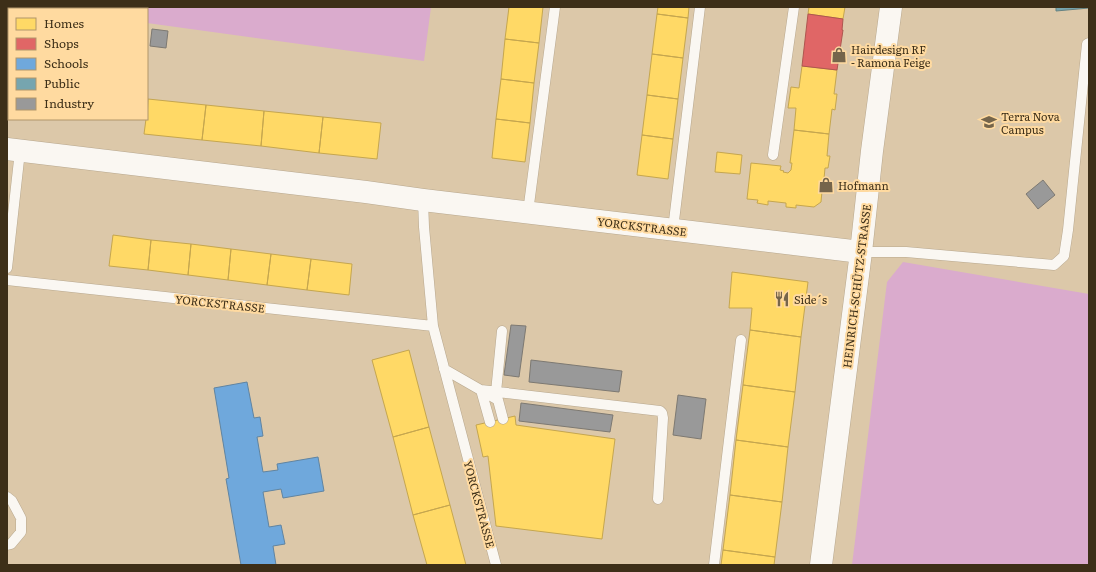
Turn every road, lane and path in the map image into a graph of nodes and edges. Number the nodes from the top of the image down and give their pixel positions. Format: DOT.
graph roads {
  1 [pos="556,7"];
  2 [pos="700,7"];
  3 [pos="794,7"];
  4 [pos="891,7"];
  5 [pos="1089,43"];
  6 [pos="14,150"];
  7 [pos="773,155"];
  8 [pos="423,200"];
  9 [pos="528,212"];
  10 [pos="673,230"];
  11 [pos="861,252"];
  12 [pos="7,268"];
  13 [pos="7,280"];
  14 [pos="433,326"];
  15 [pos="502,332"];
  16 [pos="741,340"];
  17 [pos="444,369"];
  18 [pos="481,390"];
  19 [pos="496,392"];
  20 [pos="503,419"];
  21 [pos="490,422"];
  22 [pos="7,497"];
  23 [pos="658,499"];
  24 [pos="7,545"];
  25 [pos="496,565"];
  26 [pos="714,565"];
  27 [pos="822,565"];
  1 -- 9 [label="lane"];
  2 -- 10 [label="lane"];
  3 -- 7 [label="lane"];
  4 -- 11 [label="main road, HEINRICH-SCHÜTZ-STRASSE"];
  5 -- 11 [label="lane"];
  6 -- 8 [label="main road, YORCKSTRASSE"];
  6 -- 12 [label="lane, YORCKSTRASSE"];
  8 -- 9 [label="main road, YORCKSTRASSE"];
  8 -- 14 [label="lane, YORCKSTRASSE"];
  9 -- 10 [label="main road, YORCKSTRASSE"];
  10 -- 11 [label="main road, YORCKSTRASSE"];
  11 -- 27 [label="main road, HEINRICH-SCHÜTZ-STRASSE"];
  13 -- 14 [label="lane, YORCKSTRASSE"];
  14 -- 17 [label="lane, YORCKSTRASSE"];
  15 -- 19 [label="lane"];
  16 -- 26 [label="lane"];
  17 -- 18 [label="lane"];
  17 -- 25 [label="lane, YORCKSTRASSE"];
  18 -- 19 [label="lane"];
  18 -- 20 [label="lane"];
  18 -- 21 [label="lane"];
  19 -- 23 [label="lane"];
  22 -- 24 [label="lane"];
}
